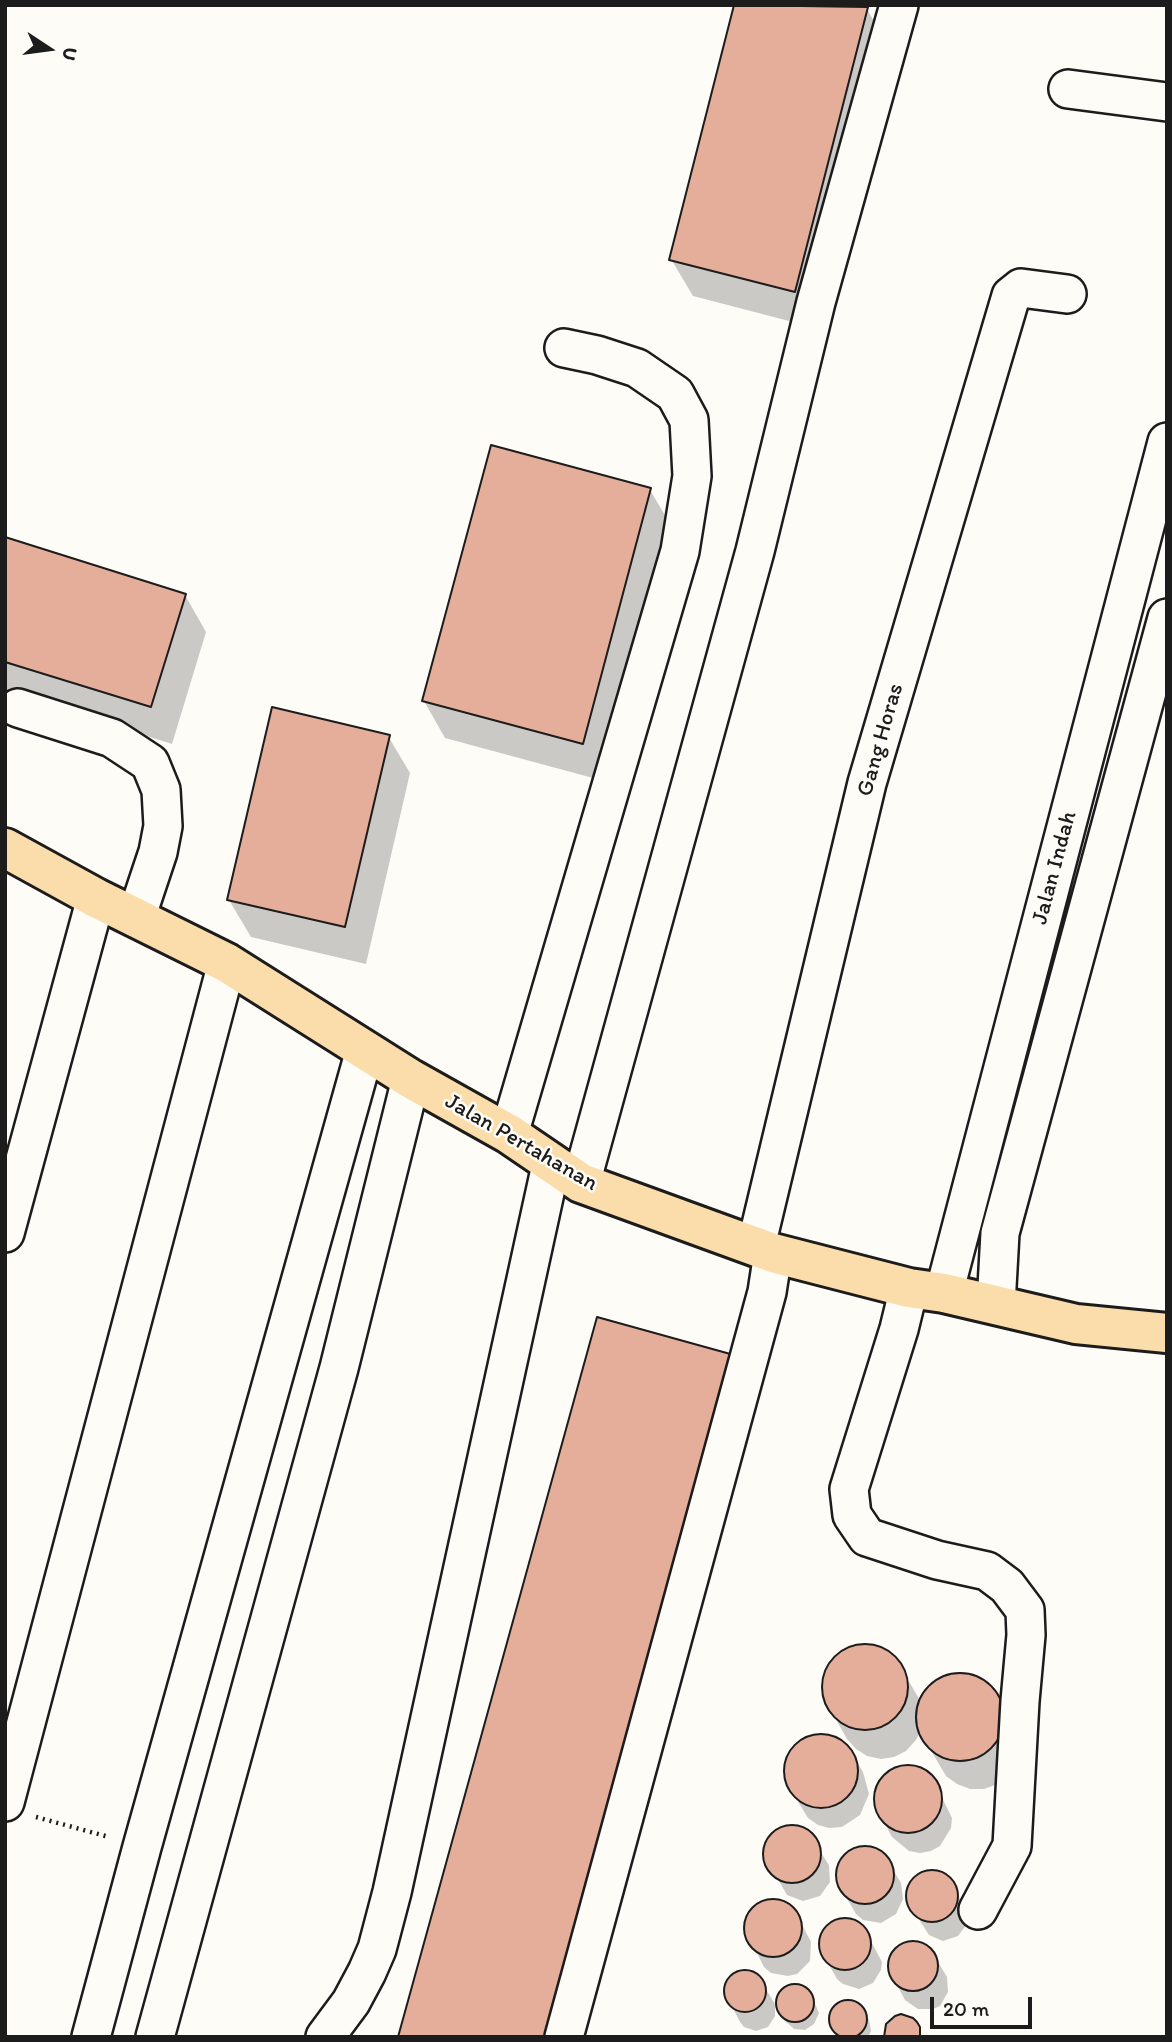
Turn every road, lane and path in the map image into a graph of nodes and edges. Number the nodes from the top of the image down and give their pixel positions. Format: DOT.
graph roads {
  1 [pos="899,5"];
  2 [pos="1068,89"];
  3 [pos="1167,102"];
  4 [pos="1067,294"];
  5 [pos="564,348"];
  6 [pos="1167,442"];
  7 [pos="1167,618"];
  8 [pos="18,708"];
  9 [pos="5,848"];
  10 [pos="96,898"];
  11 [pos="136,918"];
  12 [pos="227,963"];
  13 [pos="365,1049"];
  14 [pos="411,1079"];
  15 [pos="509,1134"];
  16 [pos="566,1174"];
  17 [pos="5,1233"];
  18 [pos="765,1250"];
  19 [pos="926,1291"];
  20 [pos="996,1305"];
  21 [pos="1167,1334"];
  22 [pos="18,1809"];
  23 [pos="142,1846"];
  24 [pos="978,1910"];
  25 [pos="91,2037"];
  26 [pos="155,2037"];
  27 [pos="325,2037"];
  28 [pos="564,2037"];
  1 -- 16 [label="street"];
  2 -- 3 [label="street"];
  4 -- 18 [label="street, Gang Horas"];
  5 -- 15 [label="street"];
  6 -- 19 [label="street, Jalan Indah"];
  7 -- 20 [label="street"];
  8 -- 11 [label="street"];
  9 -- 10 [label="main road, Jalan Pertahanan"];
  10 -- 11 [label="main road, Jalan Pertahanan"];
  10 -- 17 [label="street"];
  11 -- 12 [label="main road, Jalan Pertahanan"];
  12 -- 13 [label="main road, Jalan Pertahanan"];
  12 -- 22 [label="street"];
  13 -- 14 [label="main road, Jalan Pertahanan"];
  13 -- 23 [label="street"];
  14 -- 15 [label="main road, Jalan Pertahanan"];
  14 -- 26 [label="street"];
  15 -- 16 [label="main road, Jalan Pertahanan"];
  16 -- 18 [label="main road, Jalan Pertahanan"];
  16 -- 27 [label="street"];
  18 -- 19 [label="main road, Jalan Pertahanan"];
  18 -- 28 [label="street, Gang Horas"];
  19 -- 20 [label="main road, Jalan Pertahanan"];
  19 -- 24 [label="street, Jalan Indah"];
  20 -- 21 [label="main road, Jalan Pertahanan"];
  22 -- 23 [label="path"];
  23 -- 25 [label="street"];
}
